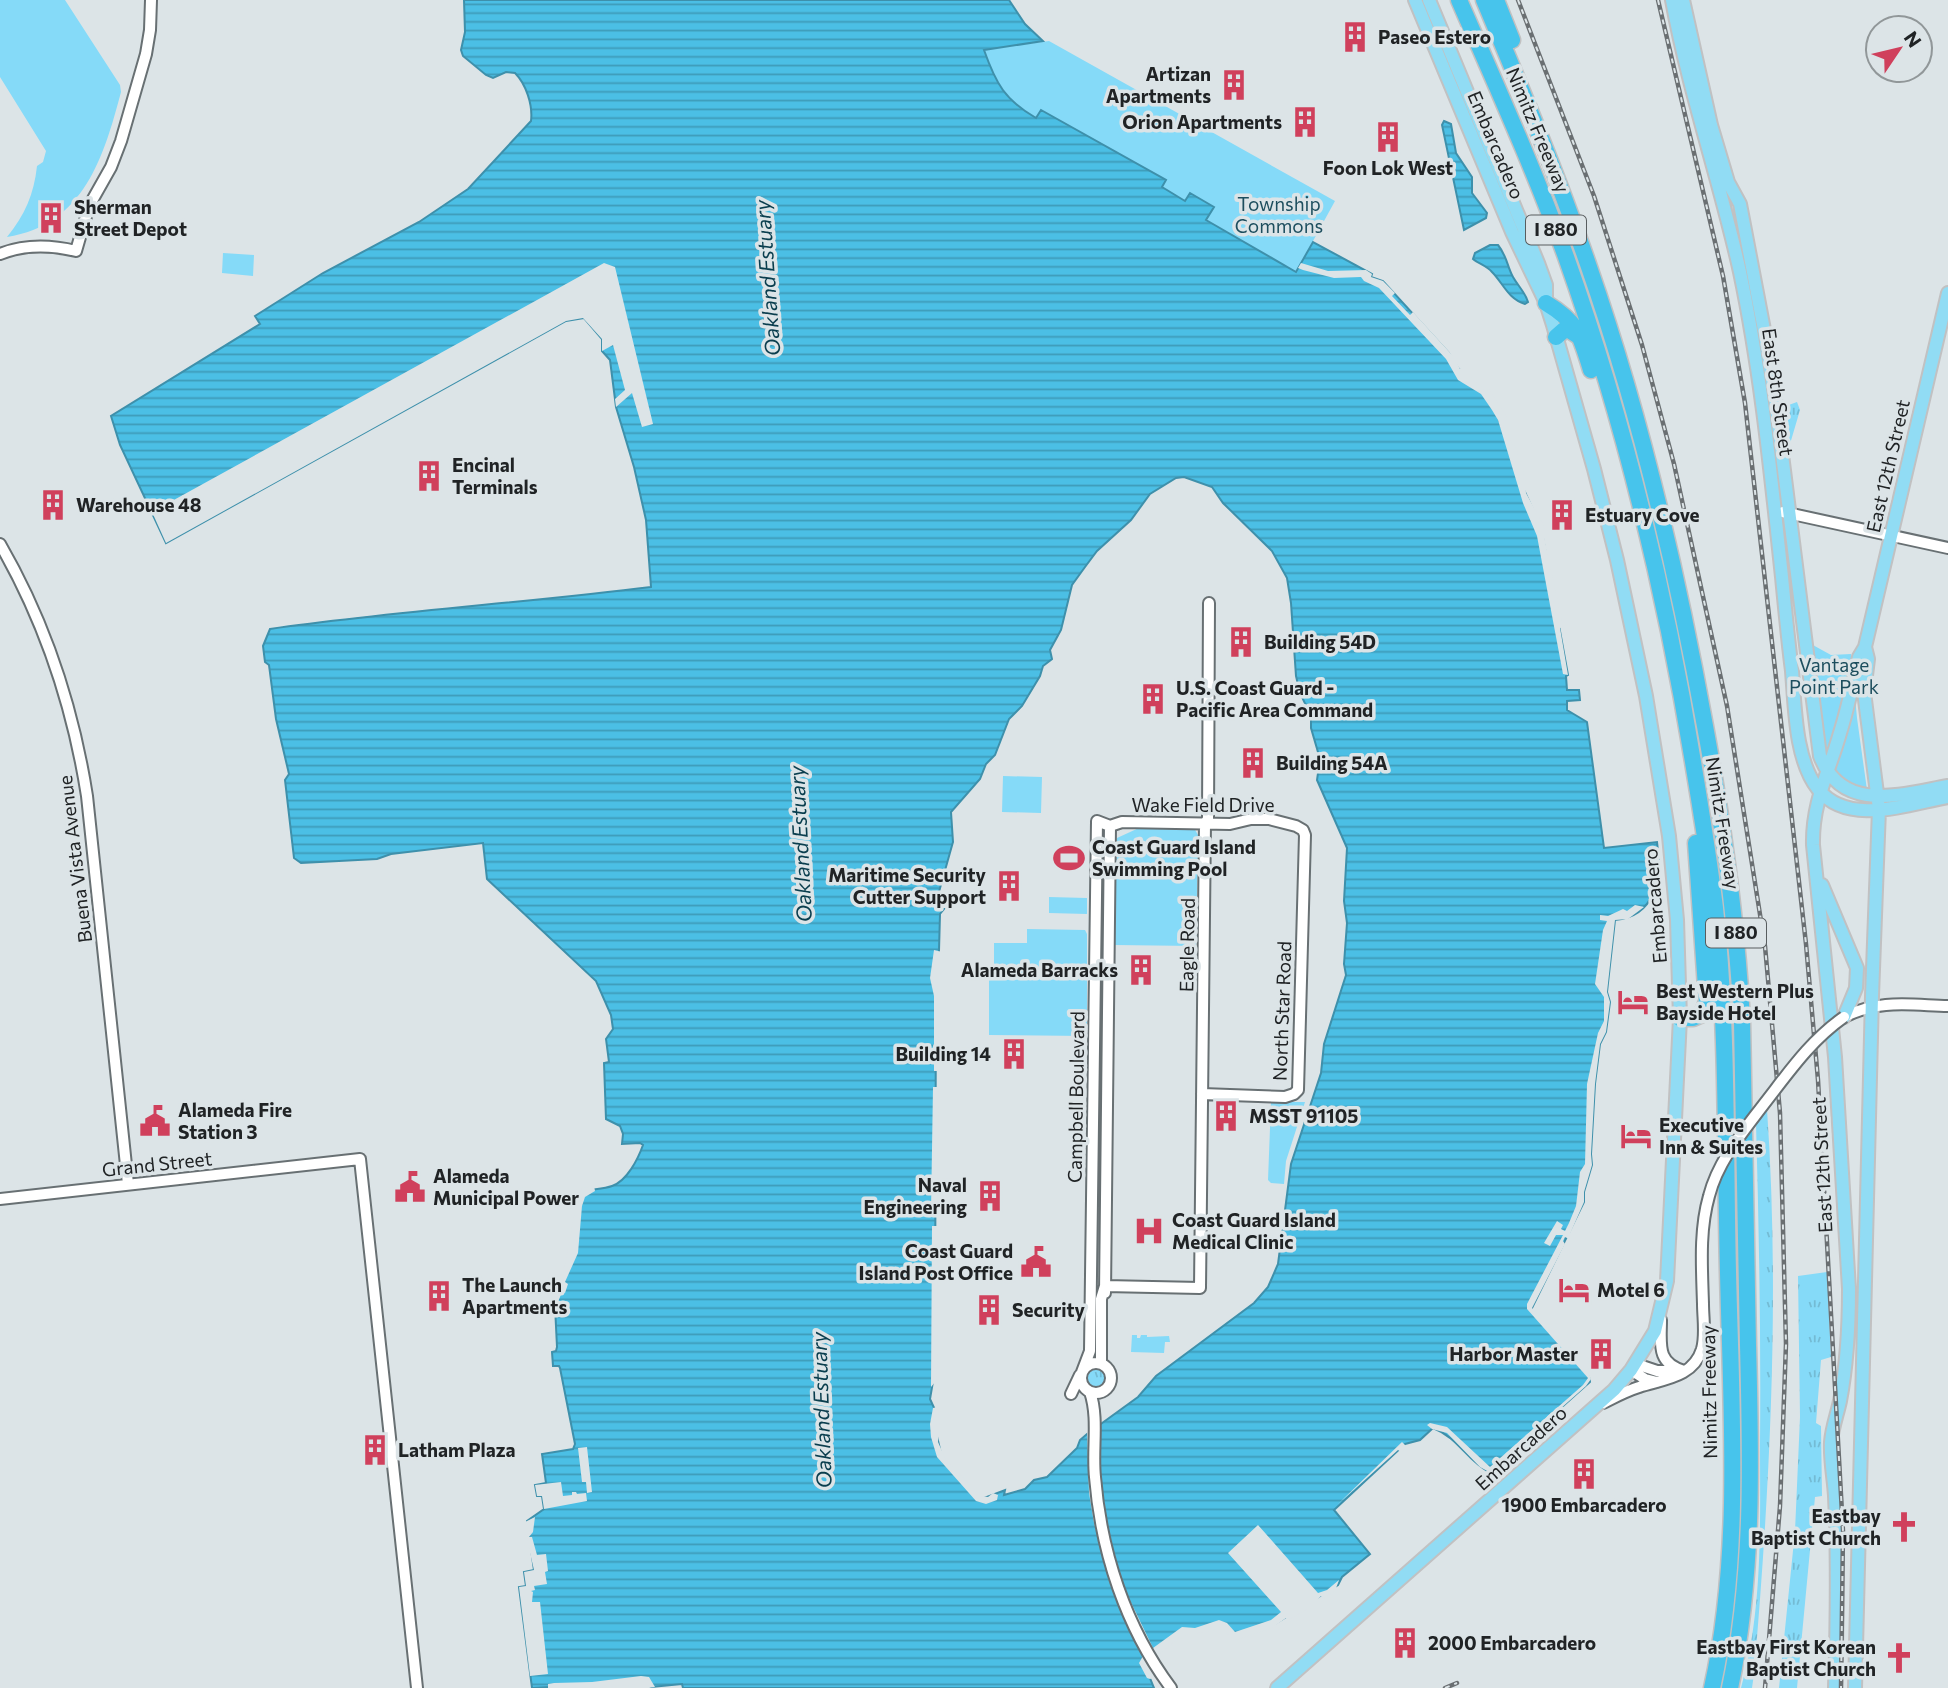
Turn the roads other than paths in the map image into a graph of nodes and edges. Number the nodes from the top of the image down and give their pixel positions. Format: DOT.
graph roads {
  1 [pos="151,0"];
  2 [pos="1415,0"];
  3 [pos="1429,0"];
  4 [pos="1459,0"];
  5 [pos="1484,0"];
  6 [pos="1496,0"];
  7 [pos="1672,0"];
  8 [pos="1683,0"];
  9 [pos="1565,198"];
  10 [pos="0,254"];
  11 [pos="1948,293"];
  12 [pos="1546,303"];
  13 [pos="1556,337"];
  14 [pos="1580,337"];
  15 [pos="1626,450"];
  16 [pos="1789,511"];
  17 [pos="1775,513"];
  18 [pos="1892,534"];
  19 [pos="0,544"];
  20 [pos="1948,548"];
  21 [pos="1209,603"];
  22 [pos="1865,647"];
  23 [pos="1815,730"];
  24 [pos="1840,735"];
  25 [pos="1827,770"];
  26 [pos="1948,786"];
  27 [pos="1820,792"];
  28 [pos="1948,797"];
  29 [pos="1879,803"];
  30 [pos="1701,813"];
  31 [pos="1097,821"];
  32 [pos="1206,823"];
  33 [pos="1110,826"];
  34 [pos="1305,835"];
  35 [pos="1815,869"];
  36 [pos="1872,1005"];
  37 [pos="1948,1006"];
  38 [pos="1848,1013"];
  39 [pos="1680,1018"];
  40 [pos="1202,1094"];
  41 [pos="128,1184"];
  42 [pos="0,1199"];
  43 [pos="1105,1286"];
  44 [pos="1661,1315"];
  45 [pos="1103,1365"];
  46 [pos="1633,1367"];
  47 [pos="1684,1371"];
  48 [pos="1082,1372"];
  49 [pos="1659,1382"];
  50 [pos="1089,1391"];
  51 [pos="1104,1391"];
  52 [pos="1094,1405"];
  53 [pos="1597,1406"];
  54 [pos="1169,1685"];
  55 [pos="417,1688"];
  56 [pos="1277,1688"];
  57 [pos="1712,1688"];
  58 [pos="1730,1688"];
  59 [pos="1835,1688"];
  60 [pos="1855,1688"];
  1 -- 10 [label="street"];
  2 -- 12 [label="main road, Embarcadero"];
  3 -- 12 [label="main road, Embarcadero"];
  4 -- 15 [label="highway, Nimitz Freeway / I 880"];
  5 -- 9 [label="highway, Nimitz Freeway / I 880"];
  6 -- 9 [label="highway"];
  7 -- 17 [label="main road, East 8th Street"];
  8 -- 16 [label="main road, East 8th Street"];
  9 -- 58 [label="highway, Nimitz Freeway / I 880"];
  11 -- 18 [label="main road, East 12th Street"];
  12 -- 13 [label="main road, Embarcadero"];
  12 -- 14 [label="highway"];
  13 -- 14 [label="highway"];
  13 -- 39 [label="main road, Embarcadero"];
  14 -- 15 [label="highway"];
  15 -- 30 [label="highway, Nimitz Freeway / I 880"];
  16 -- 17 [label="street"];
  16 -- 18 [label="street"];
  16 -- 23 [label="main road, East 8th Street"];
  17 -- 27 [label="main road, East 8th Street"];
  18 -- 20 [label="street"];
  18 -- 22 [label="main road, East 12th Street"];
  19 -- 41 [label="street, Buena Vista Avenue"];
  21 -- 32 [label="street, Eagle Road"];
  22 -- 24 [label="main road, East 12th Street"];
  22 -- 29 [label="main road, East 12th Street"];
  23 -- 24 [label="main road"];
  23 -- 25 [label="main road, East 8th Street"];
  24 -- 25 [label="main road, East 12th Street"];
  25 -- 27 [label="main road, East 12th Street"];
  25 -- 29 [label="main road"];
  26 -- 29 [label="main road"];
  27 -- 29 [label="main road"];
  27 -- 35 [label="main road, East 12th Street"];
  28 -- 29 [label="main road"];
  29 -- 36 [label="main road, East 12th Street"];
  30 -- 39 [label="highway"];
  30 -- 57 [label="highway, Nimitz Freeway / I 880"];
  31 -- 33 [label="street, Wake Field Drive"];
  31 -- 48 [label="street, Campbell Boulevard"];
  32 -- 33 [label="street, Wake Field Drive"];
  32 -- 34 [label="street, Wake Field Drive"];
  32 -- 40 [label="street, Eagle Road"];
  33 -- 43 [label="street, Campbell Boulevard"];
  34 -- 40 [label="street, North Star Road"];
  35 -- 38 [label="main road"];
  35 -- 59 [label="main road, East 12th Street"];
  36 -- 37 [label="street"];
  36 -- 38 [label="street"];
  36 -- 60 [label="main road, East 12th Street"];
  38 -- 47 [label="street, bridge"];
  39 -- 44 [label="main road, Embarcadero"];
  40 -- 43 [label="street, Eagle Road"];
  41 -- 42 [label="street, Grand Street"];
  41 -- 55 [label="street, Grand Street"];
  43 -- 45 [label="street, Campbell Boulevard"];
  44 -- 46 [label="main road, Embarcadero"];
  44 -- 47 [label="street"];
  45 -- 48 [label="street"];
  45 -- 51 [label="street"];
  46 -- 47 [label="street"];
  46 -- 49 [label="street"];
  46 -- 53 [label="main road, Embarcadero"];
  47 -- 49 [label="street"];
  48 -- 50 [label="street"];
  49 -- 53 [label="street"];
  50 -- 51 [label="street"];
  50 -- 52 [label="street"];
  51 -- 52 [label="street"];
  52 -- 54 [label="street"];
  53 -- 56 [label="main road, Embarcadero"];
}
